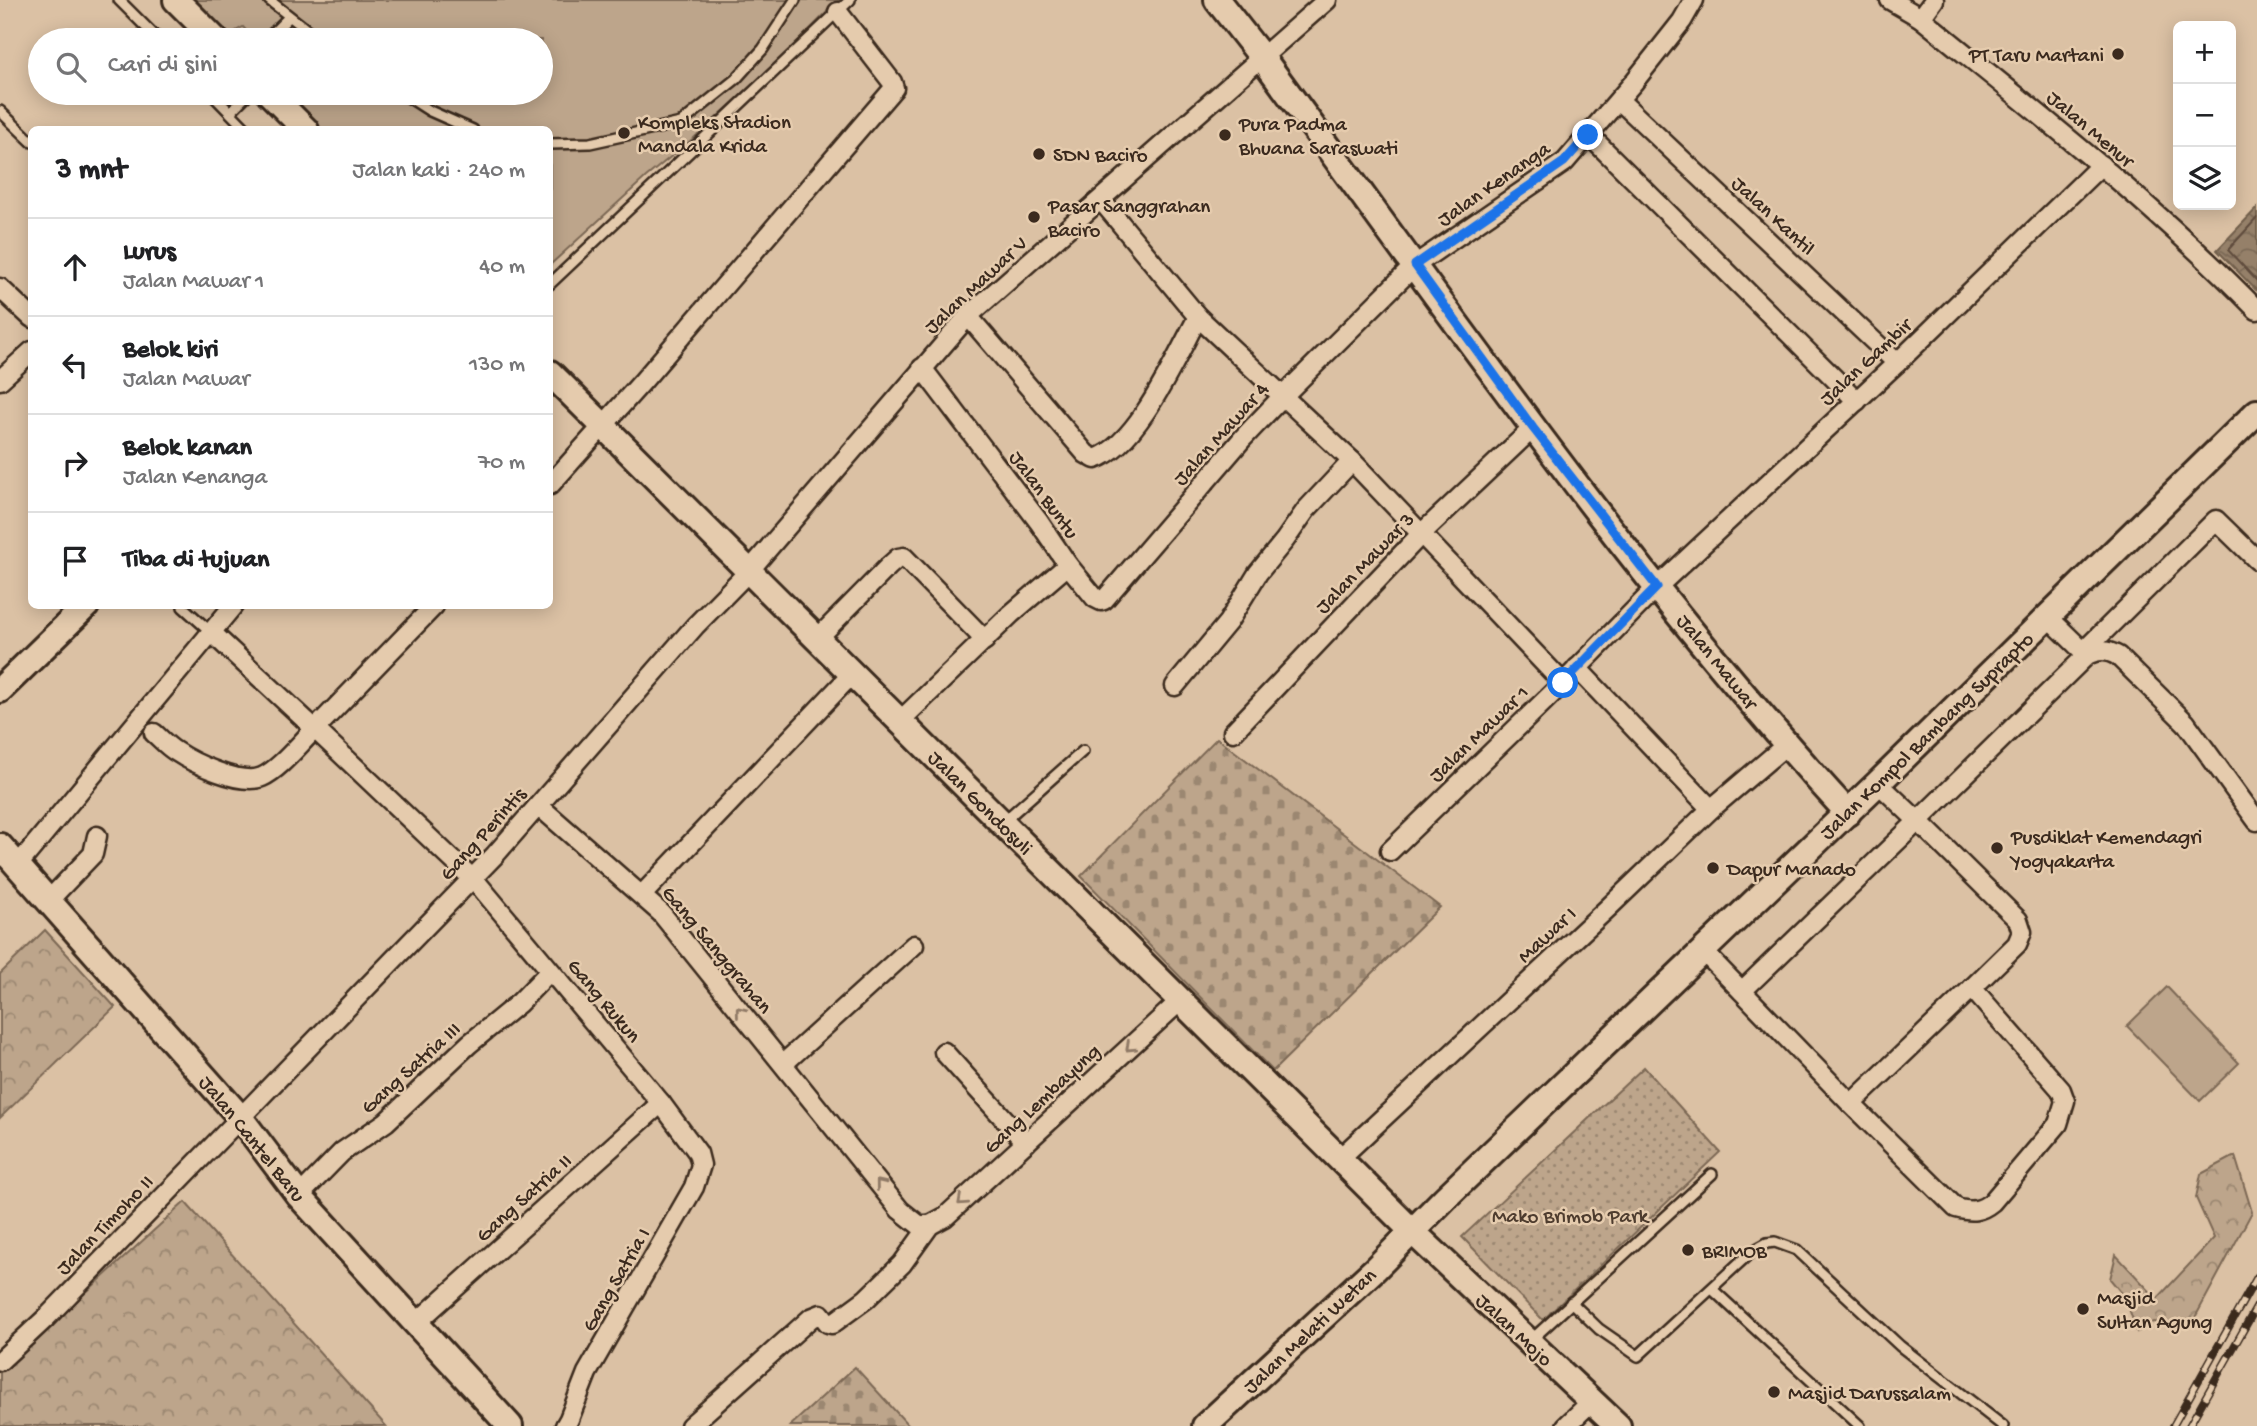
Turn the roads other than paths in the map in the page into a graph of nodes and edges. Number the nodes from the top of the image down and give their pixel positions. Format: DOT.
graph roads {
  1 [pos="120,0"];
  2 [pos="176,0"];
  3 [pos="269,0"];
  4 [pos="796,0"];
  5 [pos="1217,0"];
  6 [pos="1327,0"];
  7 [pos="1694,0"];
  8 [pos="1890,0"];
  9 [pos="1934,0"];
  10 [pos="844,6"];
  11 [pos="289,17"];
  12 [pos="1921,18"];
  13 [pos="147,28"];
  14 [pos="204,28"];
  15 [pos="278,28"];
  16 [pos="299,28"];
  17 [pos="1261,56"];
  18 [pos="1619,100"];
  19 [pos="223,105"];
  20 [pos="237,105"];
  21 [pos="281,105"];
  22 [pos="421,105"];
  23 [pos="0,111"];
  24 [pos="230,112"];
  25 [pos="243,126"];
  26 [pos="302,126"];
  27 [pos="464,126"];
  28 [pos="1588,135"];
  29 [pos="28,138"];
  30 [pos="553,144"];
  31 [pos="2101,165"];
  32 [pos="1101,200"];
  33 [pos="1415,265"];
  34 [pos="553,281"];
  35 [pos="0,288"];
  36 [pos="2257,310"];
  37 [pos="28,314"];
  38 [pos="968,316"];
  39 [pos="1198,317"];
  40 [pos="28,355"];
  41 [pos="1898,363"];
  42 [pos="922,368"];
  43 [pos="553,376"];
  44 [pos="0,380"];
  45 [pos="1283,396"];
  46 [pos="1857,401"];
  47 [pos="2257,412"];
  48 [pos="603,426"];
  49 [pos="1533,428"];
  50 [pos="1352,461"];
  51 [pos="553,482"];
  52 [pos="1422,533"];
  53 [pos="2257,560"];
  54 [pos="1068,565"];
  55 [pos="749,571"];
  56 [pos="1657,587"];
  57 [pos="83,609"];
  58 [pos="185,609"];
  59 [pos="230,609"];
  60 [pos="432,609"];
  61 [pos="2048,617"];
  62 [pos="211,632"];
  63 [pos="817,639"];
  64 [pos="985,640"];
  65 [pos="2085,653"];
  66 [pos="1577,668"];
  67 [pos="852,674"];
  68 [pos="1563,683"];
  69 [pos="1175,686"];
  70 [pos="0,690"];
  71 [pos="900,722"];
  72 [pos="315,729"];
  73 [pos="1233,732"];
  74 [pos="154,733"];
  75 [pos="1786,745"];
  76 [pos="1083,751"];
  77 [pos="1878,783"];
  78 [pos="539,806"];
  79 [pos="1711,809"];
  80 [pos="1848,813"];
  81 [pos="1918,821"];
  82 [pos="2257,821"];
  83 [pos="1002,823"];
  84 [pos="97,836"];
  85 [pos="0,846"];
  86 [pos="1390,851"];
  87 [pos="18,865"];
  88 [pos="472,879"];
  89 [pos="642,895"];
  90 [pos="48,901"];
  91 [pos="914,945"];
  92 [pos="1702,950"];
  93 [pos="551,971"];
  94 [pos="1972,988"];
  95 [pos="1742,991"];
  96 [pos="1181,1001"];
  97 [pos="944,1052"];
  98 [pos="783,1064"];
  99 [pos="661,1103"];
  100 [pos="1851,1104"];
  101 [pos="239,1116"];
  102 [pos="1026,1143"];
  103 [pos="698,1153"];
  104 [pos="1339,1159"];
  105 [pos="1712,1174"];
  106 [pos="299,1196"];
  107 [pos="930,1225"];
  108 [pos="1413,1232"];
  109 [pos="1712,1289"];
  110 [pos="1571,1302"];
  111 [pos="415,1324"];
  112 [pos="1529,1342"];
  113 [pos="0,1361"];
  114 [pos="1592,1401"];
  115 [pos="510,1426"];
  116 [pos="565,1426"];
  117 [pos="690,1426"];
  118 [pos="1205,1426"];
  119 [pos="1566,1426"];
  120 [pos="1618,1426"];
  121 [pos="1860,1426"];
  122 [pos="2003,1426"];
  1 -- 13 [label="lane"];
  2 -- 14 [label="street"];
  3 -- 11 [label="lane"];
  4 -- 30 [label="lane"];
  5 -- 17 [label="street, Jalan Mawar"];
  6 -- 17 [label="street, Jalan Mawar V"];
  7 -- 18 [label="street, Jalan Kenanga"];
  8 -- 12 [label="street, Jalan Menur"];
  9 -- 12 [label="street"];
  10 -- 34 [label="lane"];
  10 -- 48 [label="street"];
  11 -- 15 [label="lane"];
  11 -- 16 [label="lane"];
  12 -- 31 [label="street, Jalan Menur"];
  17 -- 32 [label="street, Jalan Mawar V"];
  17 -- 33 [label="street, Jalan Mawar"];
  18 -- 28 [label="street, Jalan Kenanga"];
  18 -- 41 [label="street, Jalan Kantil"];
  19 -- 24 [label="lane"];
  20 -- 24 [label="lane"];
  21 -- 26 [label="street"];
  22 -- 27 [label="lane"];
  23 -- 29 [label="lane"];
  24 -- 25 [label="lane"];
  28 -- 33 [label="street, Jalan Kenanga"];
  28 -- 46 [label="street"];
  31 -- 36 [label="street, Jalan Menur"];
  31 -- 41 [label="street, Jalan Gambir"];
  32 -- 38 [label="street, Jalan Mawar V"];
  32 -- 39 [label="street"];
  33 -- 45 [label="street, Jalan Mawar 4"];
  33 -- 49 [label="street, Jalan Mawar"];
  35 -- 37 [label="street"];
  38 -- 39 [label="street"];
  38 -- 42 [label="street, Jalan Mawar V"];
  39 -- 45 [label="street"];
  40 -- 44 [label="street"];
  41 -- 46 [label="street, Jalan Gambir"];
  42 -- 54 [label="street, Jalan Buntu"];
  42 -- 55 [label="street, Jalan Mawar V"];
  43 -- 48 [label="street, Jalan Gondosuli"];
  45 -- 50 [label="street"];
  45 -- 54 [label="street, Jalan Mawar 4"];
  46 -- 56 [label="street, Jalan Gambir"];
  47 -- 61 [label="street, Jalan Kompol Bambang Suprapto"];
  48 -- 51 [label="street"];
  48 -- 55 [label="street, Jalan Gondosuli"];
  49 -- 52 [label="street, Jalan Mawar 3"];
  49 -- 56 [label="street, Jalan Mawar"];
  50 -- 52 [label="street"];
  50 -- 69 [label="street"];
  52 -- 68 [label="street"];
  52 -- 73 [label="street, Jalan Mawar 3"];
  53 -- 65 [label="street"];
  54 -- 64 [label="street, Jalan Buntu"];
  55 -- 63 [label="street, Jalan Gondosuli"];
  55 -- 78 [label="street, Gang Perintis"];
  56 -- 66 [label="street, Jalan Mawar 1"];
  56 -- 75 [label="street, Jalan Mawar"];
  57 -- 70 [label="street"];
  58 -- 62 [label="lane"];
  59 -- 62 [label="street"];
  60 -- 72 [label="street"];
  61 -- 65 [label="street"];
  61 -- 77 [label="street, Jalan Kompol Bambang Suprapto"];
  62 -- 72 [label="street, Gang Rukun"];
  62 -- 87 [label="street"];
  63 -- 64 [label="street"];
  63 -- 67 [label="street, Jalan Gondosuli"];
  64 -- 71 [label="street, Jalan Buntu"];
  65 -- 81 [label="street"];
  65 -- 82 [label="street"];
  66 -- 68 [label="street, Jalan Mawar 1"];
  66 -- 79 [label="street"];
  67 -- 71 [label="street, Jalan Gondosuli"];
  67 -- 89 [label="street, Gang Sanggrahan"];
  68 -- 86 [label="street, Jalan Mawar 1"];
  71 -- 83 [label="street, Jalan Gondosuli"];
  72 -- 74 [label="street"];
  72 -- 88 [label="street, Gang Rukun"];
  75 -- 79 [label="street, Mawar I"];
  75 -- 80 [label="street, Jalan Mawar"];
  76 -- 83 [label="lane"];
  77 -- 80 [label="street, Jalan Kompol Bambang Suprapto"];
  77 -- 81 [label="street"];
  78 -- 88 [label="street, Gang Perintis"];
  78 -- 89 [label="street"];
  79 -- 104 [label="street, Mawar I"];
  80 -- 92 [label="street, Jalan Kompol Bambang Suprapto"];
  81 -- 94 [label="street"];
  81 -- 95 [label="street"];
  83 -- 96 [label="street, Jalan Gondosuli"];
  84 -- 90 [label="street"];
  85 -- 87 [label="street, Jalan Cantel Baru"];
  87 -- 90 [label="street, Jalan Cantel Baru"];
  88 -- 93 [label="street, Gang Rukun"];
  88 -- 101 [label="street, Gang Perintis"];
  98 -- 89 [label="street, Gang Sanggrahan, one-way"];
  90 -- 101 [label="street, Jalan Cantel Baru"];
  91 -- 98 [label="street"];
  92 -- 95 [label="street"];
  92 -- 108 [label="street, Jalan Kompol Bambang Suprapto"];
  93 -- 99 [label="street, Gang Rukun"];
  93 -- 106 [label="street, Gang Satria III"];
  94 -- 100 [label="street"];
  94 -- 100 [label="street"];
  95 -- 100 [label="street"];
  96 -- 102 [label="street, Gang Lembayung, one-way"];
  96 -- 104 [label="street, Jalan Gondosuli"];
  97 -- 102 [label="street"];
  107 -- 98 [label="street, Gang Sanggrahan, one-way"];
  99 -- 103 [label="street, Gang Rukun"];
  99 -- 111 [label="street, Gang Satria II"];
  101 -- 106 [label="street, Jalan Cantel Baru"];
  101 -- 113 [label="street, Jalan Timoho II"];
  102 -- 107 [label="street, Gang Lembayung, one-way"];
  103 -- 116 [label="street, Gang Satria I"];
  104 -- 108 [label="street, Jalan Gondosuli"];
  105 -- 110 [label="lane"];
  106 -- 111 [label="street, Jalan Cantel Baru"];
  107 -- 117 [label="street, Gang Lembayung"];
  108 -- 112 [label="street, Jalan Mojo"];
  108 -- 118 [label="street, Jalan Melati Wetan"];
  109 -- 110 [label="lane"];
  109 -- 121 [label="lane"];
  109 -- 122 [label="lane"];
  110 -- 112 [label="lane"];
  111 -- 115 [label="street, Jalan Cantel Baru"];
  112 -- 114 [label="street, Jalan Mojo"];
  114 -- 119 [label="street"];
  114 -- 120 [label="street, Jalan Mojo"];
}
